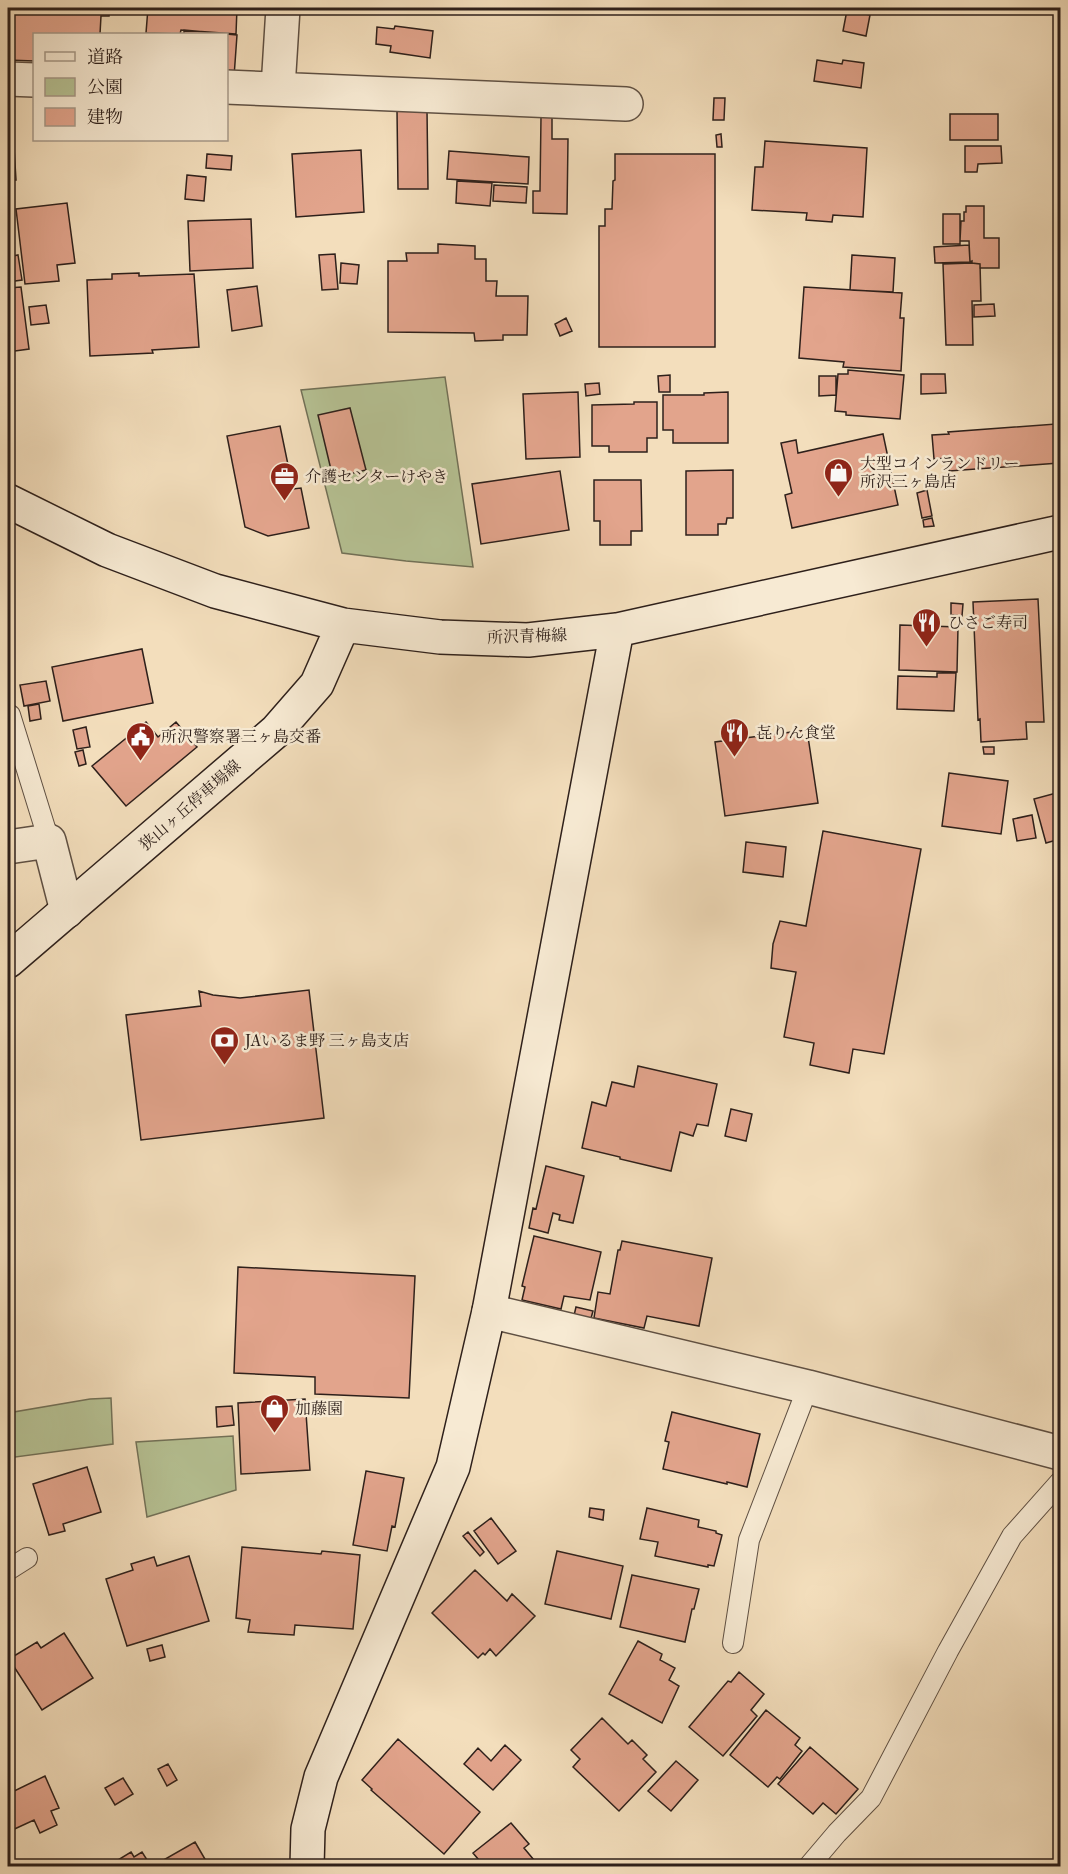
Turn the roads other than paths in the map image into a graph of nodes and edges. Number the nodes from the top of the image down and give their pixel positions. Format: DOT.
graph roads {
  1 [pos="283,8"];
  2 [pos="8,79"];
  3 [pos="33,80"];
  4 [pos="228,87"];
  5 [pos="278,88"];
  6 [pos="626,104"];
  7 [pos="8,501"];
  8 [pos="1060,532"];
  9 [pos="343,626"];
  10 [pos="617,630"];
  11 [pos="10,715"];
  12 [pos="49,841"];
  13 [pos="8,847"];
  14 [pos="67,911"];
  15 [pos="8,961"];
  16 [pos="489,1311"];
  17 [pos="808,1387"];
  18 [pos="1060,1453"];
  19 [pos="1060,1482"];
  20 [pos="27,1558"];
  21 [pos="8,1570"];
  22 [pos="733,1644"];
  23 [pos="307,1866"];
  24 [pos="808,1866"];
  1 -- 5 [label="street"];
  2 -- 3 [label="street"];
  4 -- 5 [label="street"];
  5 -- 6 [label="street"];
  7 -- 9 [label="street, 所沢青梅線"];
  8 -- 10 [label="street, 所沢青梅線"];
  9 -- 10 [label="street, 所沢青梅線"];
  9 -- 14 [label="street, 狭山ヶ丘停車場線"];
  10 -- 16 [label="street"];
  11 -- 12 [label="lane"];
  12 -- 13 [label="street"];
  12 -- 14 [label="street"];
  14 -- 15 [label="street, 狭山ヶ丘停車場線"];
  16 -- 17 [label="street"];
  16 -- 23 [label="street"];
  17 -- 18 [label="street"];
  17 -- 22 [label="lane"];
  19 -- 24 [label="lane"];
  20 -- 21 [label="lane"];
}
